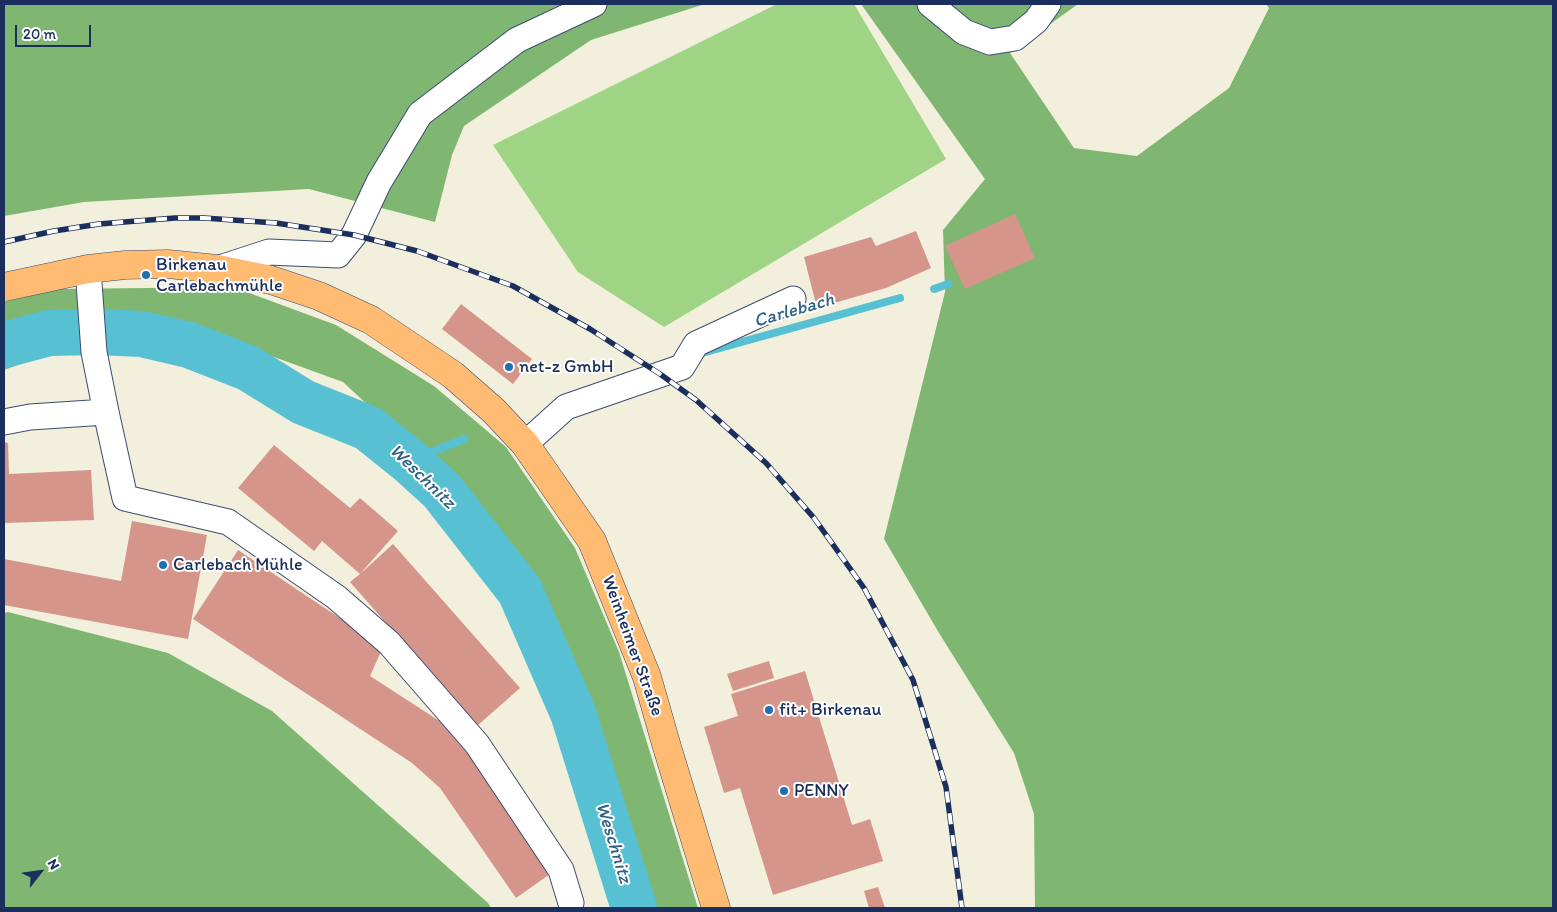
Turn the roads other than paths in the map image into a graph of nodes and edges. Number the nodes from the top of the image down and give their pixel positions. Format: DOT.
graph roads {
  1 [pos="594,4"];
  2 [pos="930,4"];
  3 [pos="1048,4"];
  4 [pos="88,269"];
  5 [pos="217,269"];
  6 [pos="4,286"];
  7 [pos="793,299"];
  8 [pos="106,412"];
  9 [pos="4,422"];
  10 [pos="525,444"];
  11 [pos="571,903"];
  12 [pos="716,908"];
  1 -- 5 [label="street"];
  2 -- 3 [label="street"];
  4 -- 5 [label="main road, Weinheimer Straße"];
  4 -- 6 [label="main road, Weinheimer Straße"];
  4 -- 8 [label="street"];
  5 -- 10 [label="main road, Weinheimer Straße"];
  7 -- 10 [label="street"];
  8 -- 9 [label="street"];
  8 -- 11 [label="street"];
  10 -- 12 [label="main road, Weinheimer Straße"];
}
